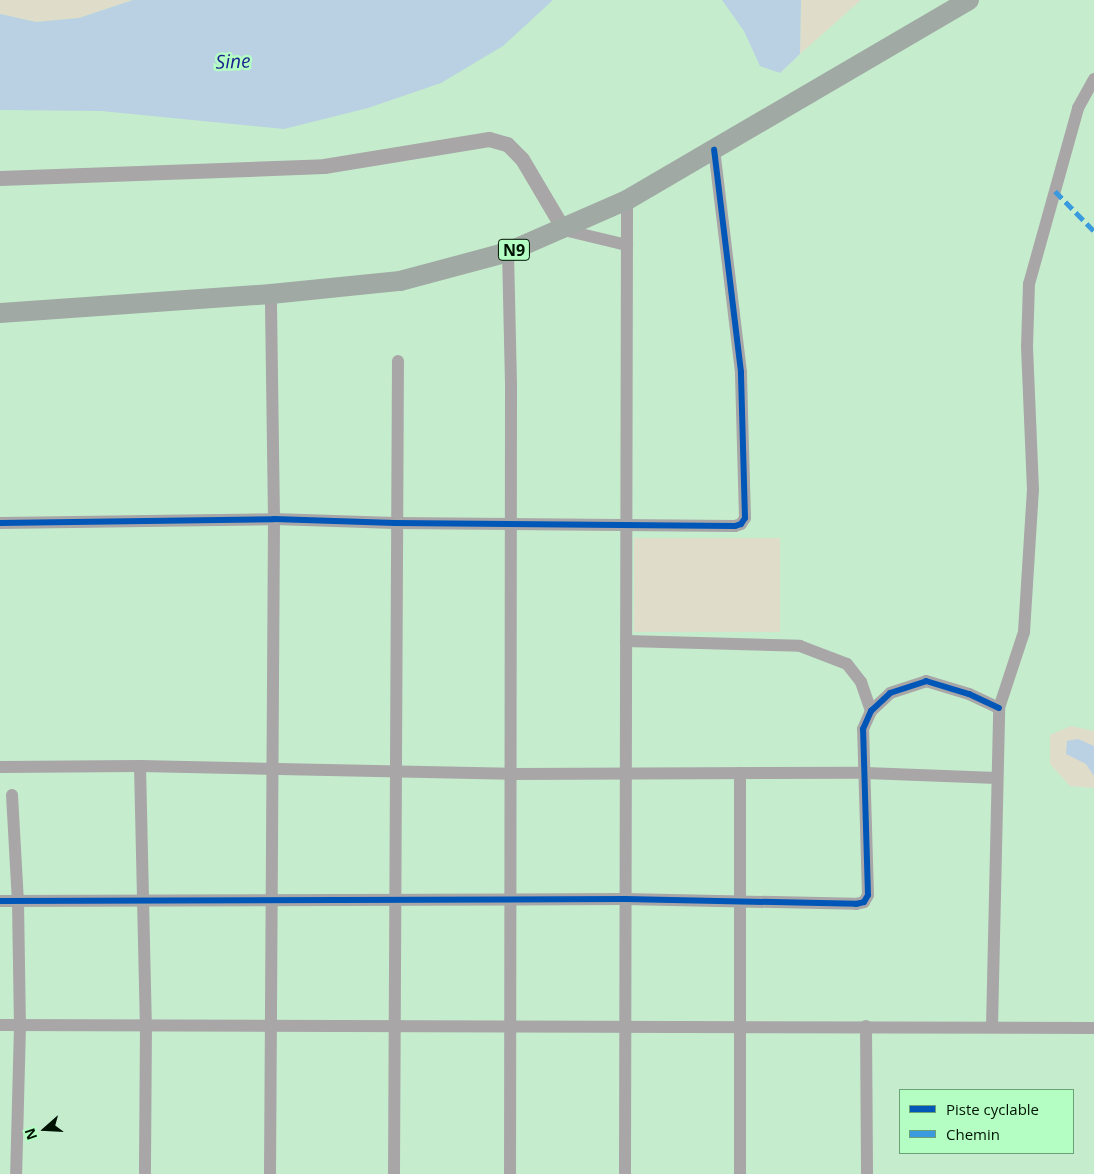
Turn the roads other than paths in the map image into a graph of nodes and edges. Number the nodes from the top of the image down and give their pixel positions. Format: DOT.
graph roads {
  1 [pos="969,0"];
  2 [pos="1094,79"];
  3 [pos="714,150"];
  4 [pos="0,178"];
  5 [pos="627,200"];
  6 [pos="564,230"];
  7 [pos="627,245"];
  8 [pos="508,252"];
  9 [pos="271,294"];
  10 [pos="0,313"];
  11 [pos="398,360"];
  12 [pos="274,519"];
  13 [pos="0,522"];
  14 [pos="395,523"];
  15 [pos="509,523"];
  16 [pos="627,524"];
  17 [pos="626,641"];
  18 [pos="999,708"];
  19 [pos="871,711"];
  20 [pos="140,766"];
  21 [pos="0,767"];
  22 [pos="272,768"];
  23 [pos="625,771"];
  24 [pos="395,772"];
  25 [pos="740,772"];
  26 [pos="866,773"];
  27 [pos="510,774"];
  28 [pos="997,778"];
  29 [pos="12,795"];
  30 [pos="143,899"];
  31 [pos="272,899"];
  32 [pos="625,899"];
  33 [pos="0,901"];
  34 [pos="18,901"];
  35 [pos="509,901"];
  36 [pos="741,901"];
  37 [pos="394,902"];
  38 [pos="146,1024"];
  39 [pos="0,1025"];
  40 [pos="395,1025"];
  41 [pos="20,1026"];
  42 [pos="269,1026"];
  43 [pos="510,1026"];
  44 [pos="866,1026"];
  45 [pos="625,1027"];
  46 [pos="739,1027"];
  47 [pos="992,1027"];
  48 [pos="1094,1028"];
  49 [pos="16,1174"];
  50 [pos="145,1174"];
  51 [pos="270,1174"];
  52 [pos="394,1174"];
  53 [pos="510,1174"];
  54 [pos="625,1174"];
  55 [pos="740,1174"];
  56 [pos="867,1174"];
  1 -- 3 [label="main road, N9"];
  2 -- 18 [label="street"];
  3 -- 5 [label="main road, N9"];
  3 -- 16 [label="street"];
  4 -- 6 [label="street"];
  5 -- 6 [label="main road, N9"];
  5 -- 7 [label="street"];
  6 -- 7 [label="street"];
  6 -- 8 [label="main road, N9"];
  7 -- 16 [label="street"];
  8 -- 9 [label="main road, N9"];
  8 -- 15 [label="street"];
  9 -- 10 [label="main road, N9"];
  9 -- 12 [label="street"];
  11 -- 14 [label="street"];
  12 -- 13 [label="street"];
  12 -- 14 [label="street"];
  12 -- 22 [label="street"];
  14 -- 15 [label="street"];
  14 -- 24 [label="street"];
  15 -- 16 [label="street"];
  15 -- 27 [label="street"];
  16 -- 17 [label="street"];
  17 -- 19 [label="street"];
  17 -- 23 [label="street"];
  18 -- 19 [label="street"];
  18 -- 28 [label="street"];
  19 -- 26 [label="street"];
  20 -- 21 [label="street"];
  20 -- 22 [label="street"];
  20 -- 30 [label="street"];
  22 -- 24 [label="street"];
  22 -- 31 [label="street"];
  23 -- 25 [label="street"];
  23 -- 27 [label="street"];
  23 -- 32 [label="street"];
  24 -- 27 [label="street"];
  24 -- 37 [label="street"];
  25 -- 26 [label="street"];
  25 -- 36 [label="street"];
  26 -- 28 [label="street"];
  26 -- 36 [label="street"];
  27 -- 35 [label="street"];
  28 -- 47 [label="street"];
  29 -- 34 [label="street"];
  30 -- 31 [label="street"];
  30 -- 34 [label="street"];
  30 -- 38 [label="street"];
  31 -- 37 [label="street"];
  31 -- 42 [label="street"];
  32 -- 35 [label="street"];
  32 -- 36 [label="street"];
  32 -- 45 [label="street"];
  33 -- 34 [label="street"];
  34 -- 41 [label="street"];
  35 -- 37 [label="street"];
  35 -- 43 [label="street"];
  36 -- 46 [label="street"];
  37 -- 40 [label="street"];
  38 -- 41 [label="street"];
  38 -- 42 [label="street"];
  38 -- 50 [label="street"];
  39 -- 41 [label="street"];
  40 -- 42 [label="street"];
  40 -- 43 [label="street"];
  40 -- 52 [label="street"];
  41 -- 49 [label="street"];
  42 -- 51 [label="street"];
  43 -- 45 [label="street"];
  43 -- 53 [label="street"];
  44 -- 46 [label="street"];
  44 -- 47 [label="street"];
  44 -- 56 [label="street"];
  45 -- 46 [label="street"];
  45 -- 54 [label="street"];
  46 -- 55 [label="street"];
  47 -- 48 [label="street"];
}
